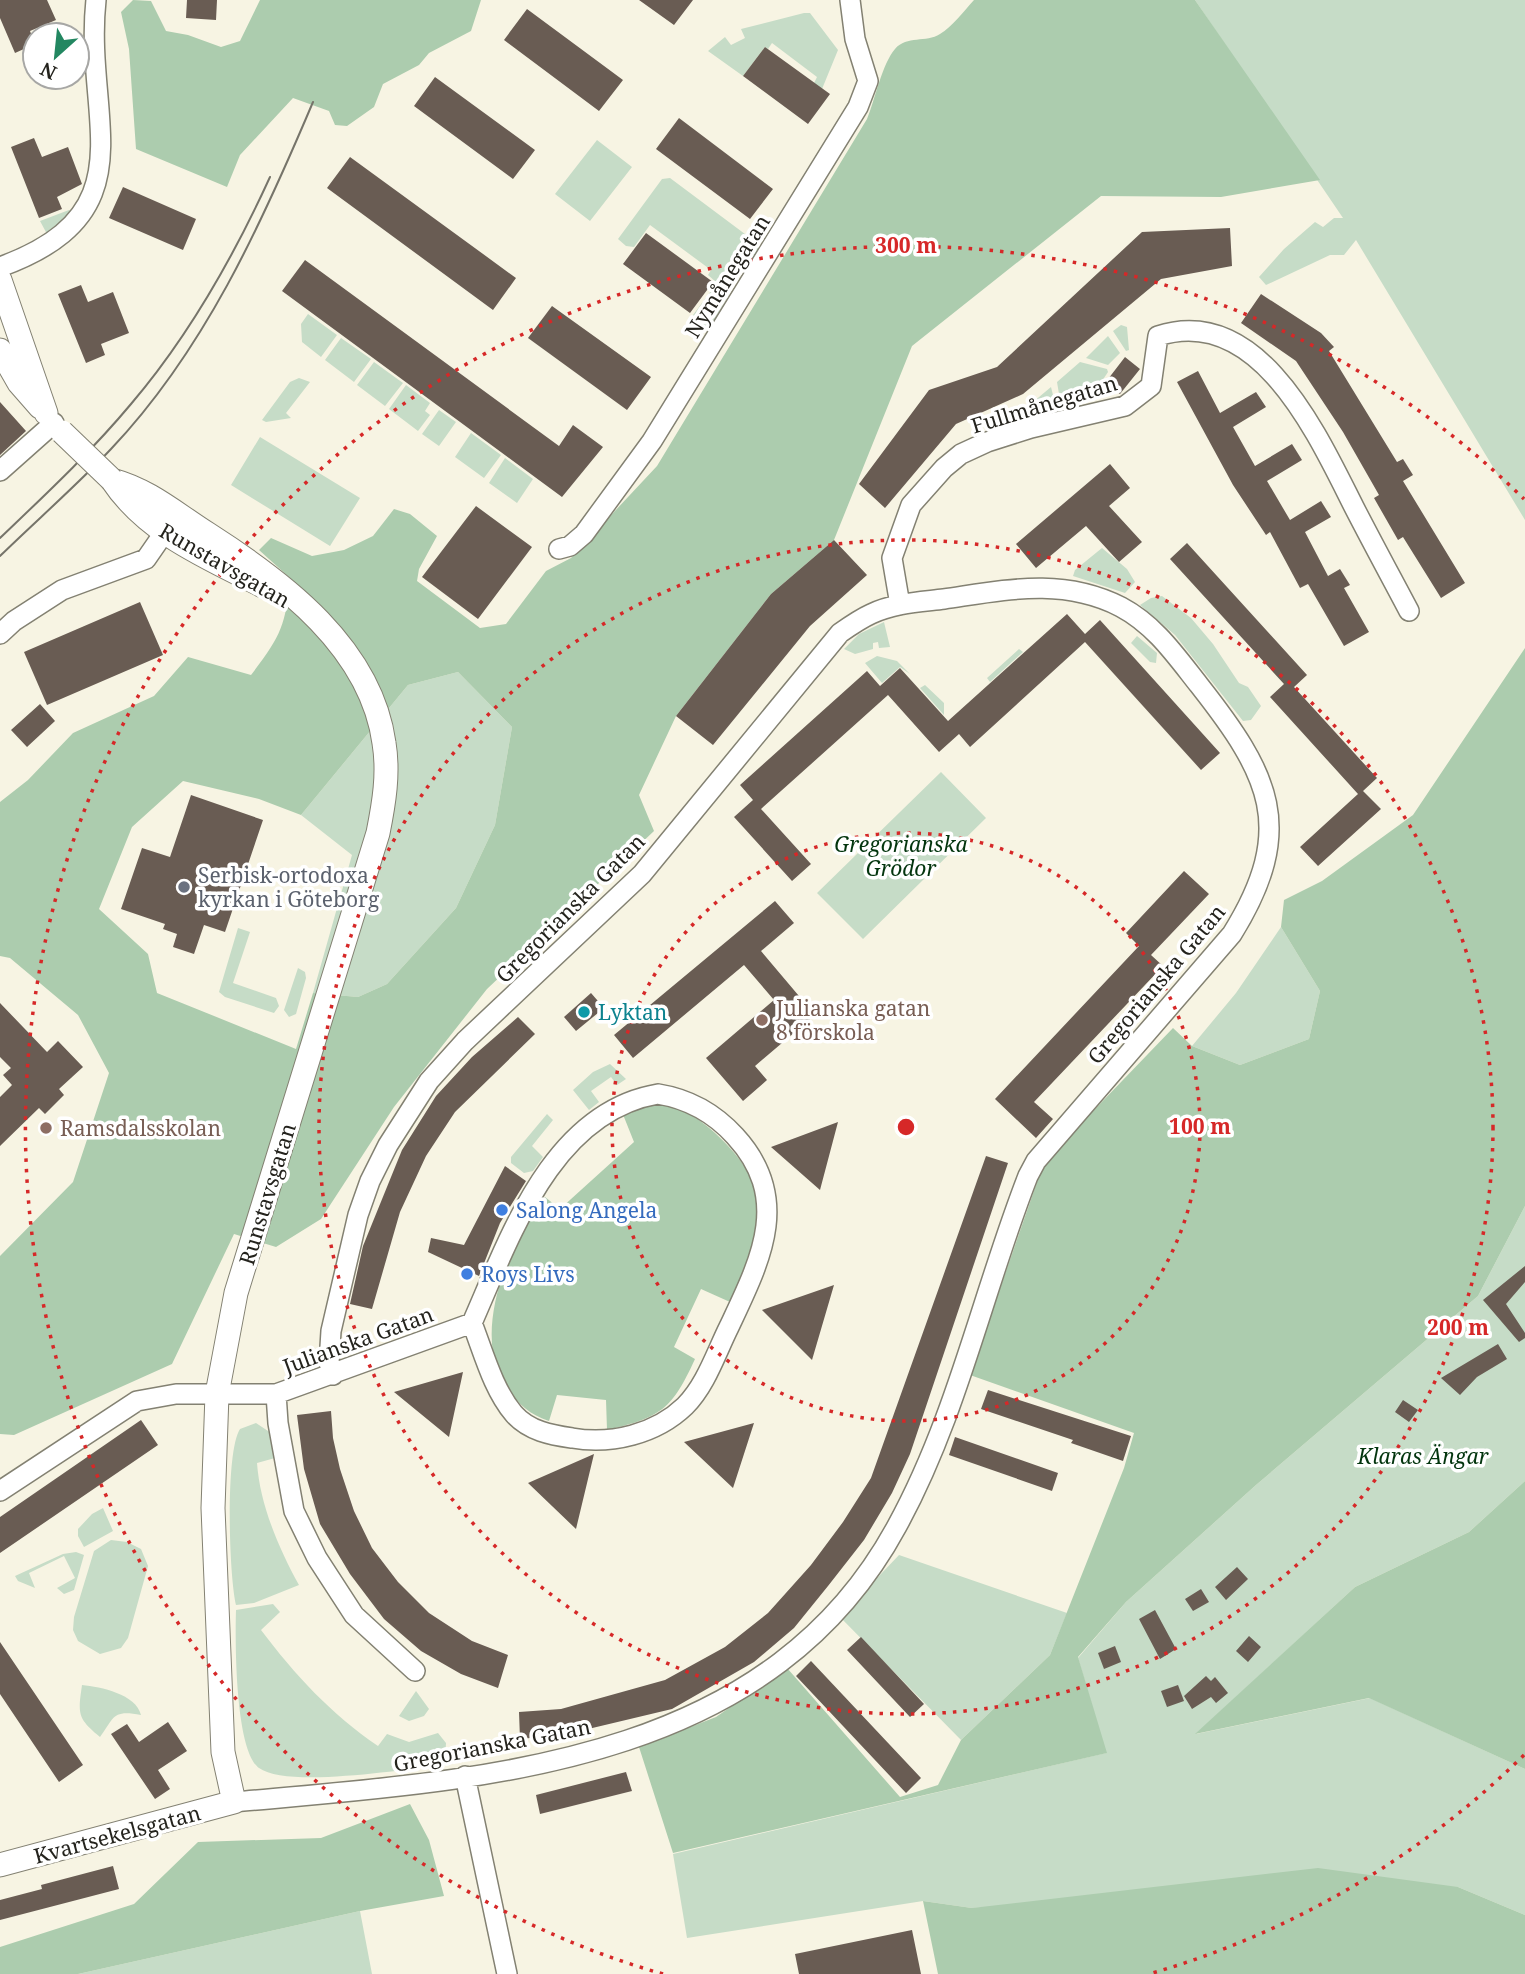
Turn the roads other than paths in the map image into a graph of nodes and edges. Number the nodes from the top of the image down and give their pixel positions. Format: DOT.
graph roads {
  1 [pos="96,0"];
  2 [pos="850,0"];
  3 [pos="0,267"];
  4 [pos="0,280"];
  5 [pos="0,350"];
  6 [pos="54,423"];
  7 [pos="0,471"];
  8 [pos="170,523"];
  9 [pos="559,549"];
  10 [pos="900,605"];
  11 [pos="1409,611"];
  12 [pos="0,634"];
  13 [pos="471,1323"];
  14 [pos="333,1375"];
  15 [pos="217,1394"];
  16 [pos="276,1394"];
  17 [pos="0,1491"];
  18 [pos="415,1671"];
  19 [pos="465,1776"];
  20 [pos="234,1802"];
  21 [pos="0,1865"];
  22 [pos="506,1974"];
  1 -- 3 [label="street"];
  2 -- 9 [label="street, Nymånegatan"];
  4 -- 6 [label="street, Runstavsgatan"];
  5 -- 6 [label="street, Runstavsgatan"];
  6 -- 7 [label="street"];
  6 -- 8 [label="street, Runstavsgatan, bridge"];
  8 -- 12 [label="street"];
  8 -- 15 [label="street, Runstavsgatan"];
  10 -- 11 [label="street, Fullmånegatan"];
  10 -- 14 [label="street, Gregorianska Gatan"];
  10 -- 19 [label="street, Gregorianska Gatan"];
  13 -- 13 [label="street"];
  13 -- 14 [label="street, Julianska Gatan"];
  14 -- 16 [label="street, Julianska Gatan"];
  15 -- 16 [label="street, Julianska Gatan"];
  15 -- 17 [label="street, Julianska Gatan"];
  15 -- 20 [label="street, Runstavsgatan"];
  16 -- 18 [label="street"];
  19 -- 20 [label="street, Gregorianska Gatan"];
  19 -- 22 [label="street"];
  20 -- 21 [label="street, Kvartsekelsgatan"];
}
